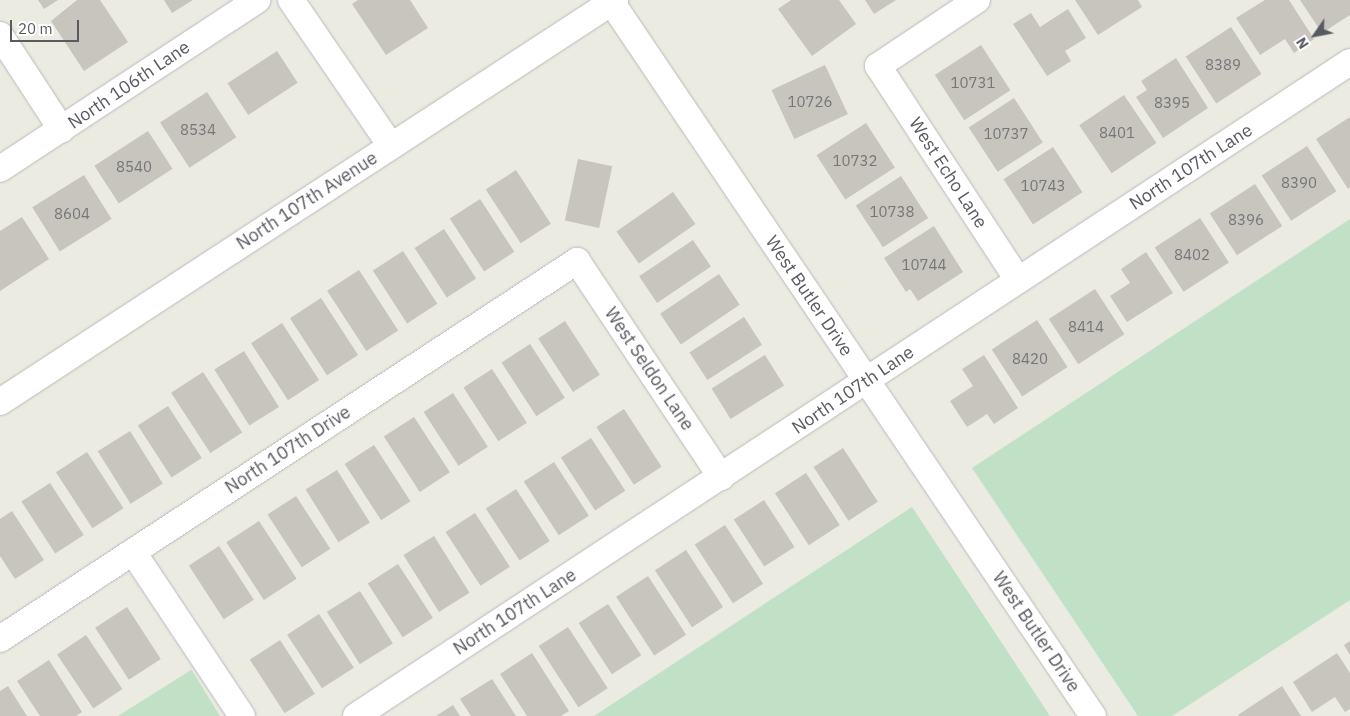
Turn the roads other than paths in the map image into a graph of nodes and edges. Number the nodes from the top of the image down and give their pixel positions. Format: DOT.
graph roads {
  1 [pos="257,0"];
  2 [pos="291,0"];
  3 [pos="977,0"];
  4 [pos="612,1"];
  5 [pos="0,35"];
  6 [pos="1350,62"];
  7 [pos="62,130"];
  8 [pos="391,146"];
  9 [pos="0,169"];
  10 [pos="577,261"];
  11 [pos="1018,280"];
  12 [pos="866,382"];
  13 [pos="0,402"];
  14 [pos="721,478"];
  15 [pos="134,552"];
  16 [pos="0,639"];
  17 [pos="242,716"];
  18 [pos="356,716"];
  19 [pos="1093,716"];
  1 -- 7 [label="street, North 106th Lane"];
  2 -- 8 [label="street"];
  3 -- 11 [label="street, West Echo Lane"];
  4 -- 8 [label="street, North 107th Avenue"];
  4 -- 12 [label="street, West Butler Drive"];
  5 -- 7 [label="street"];
  6 -- 11 [label="street, North 107th Lane"];
  7 -- 9 [label="street, North 106th Lane"];
  8 -- 13 [label="street, North 107th Avenue"];
  10 -- 14 [label="street, West Seldon Lane"];
  10 -- 15 [label="street, North 107th Drive"];
  11 -- 12 [label="street, North 107th Lane"];
  12 -- 14 [label="street, North 107th Lane"];
  12 -- 19 [label="street, West Butler Drive"];
  14 -- 18 [label="street, North 107th Lane"];
  15 -- 16 [label="street, North 107th Drive"];
  15 -- 17 [label="street"];
}
